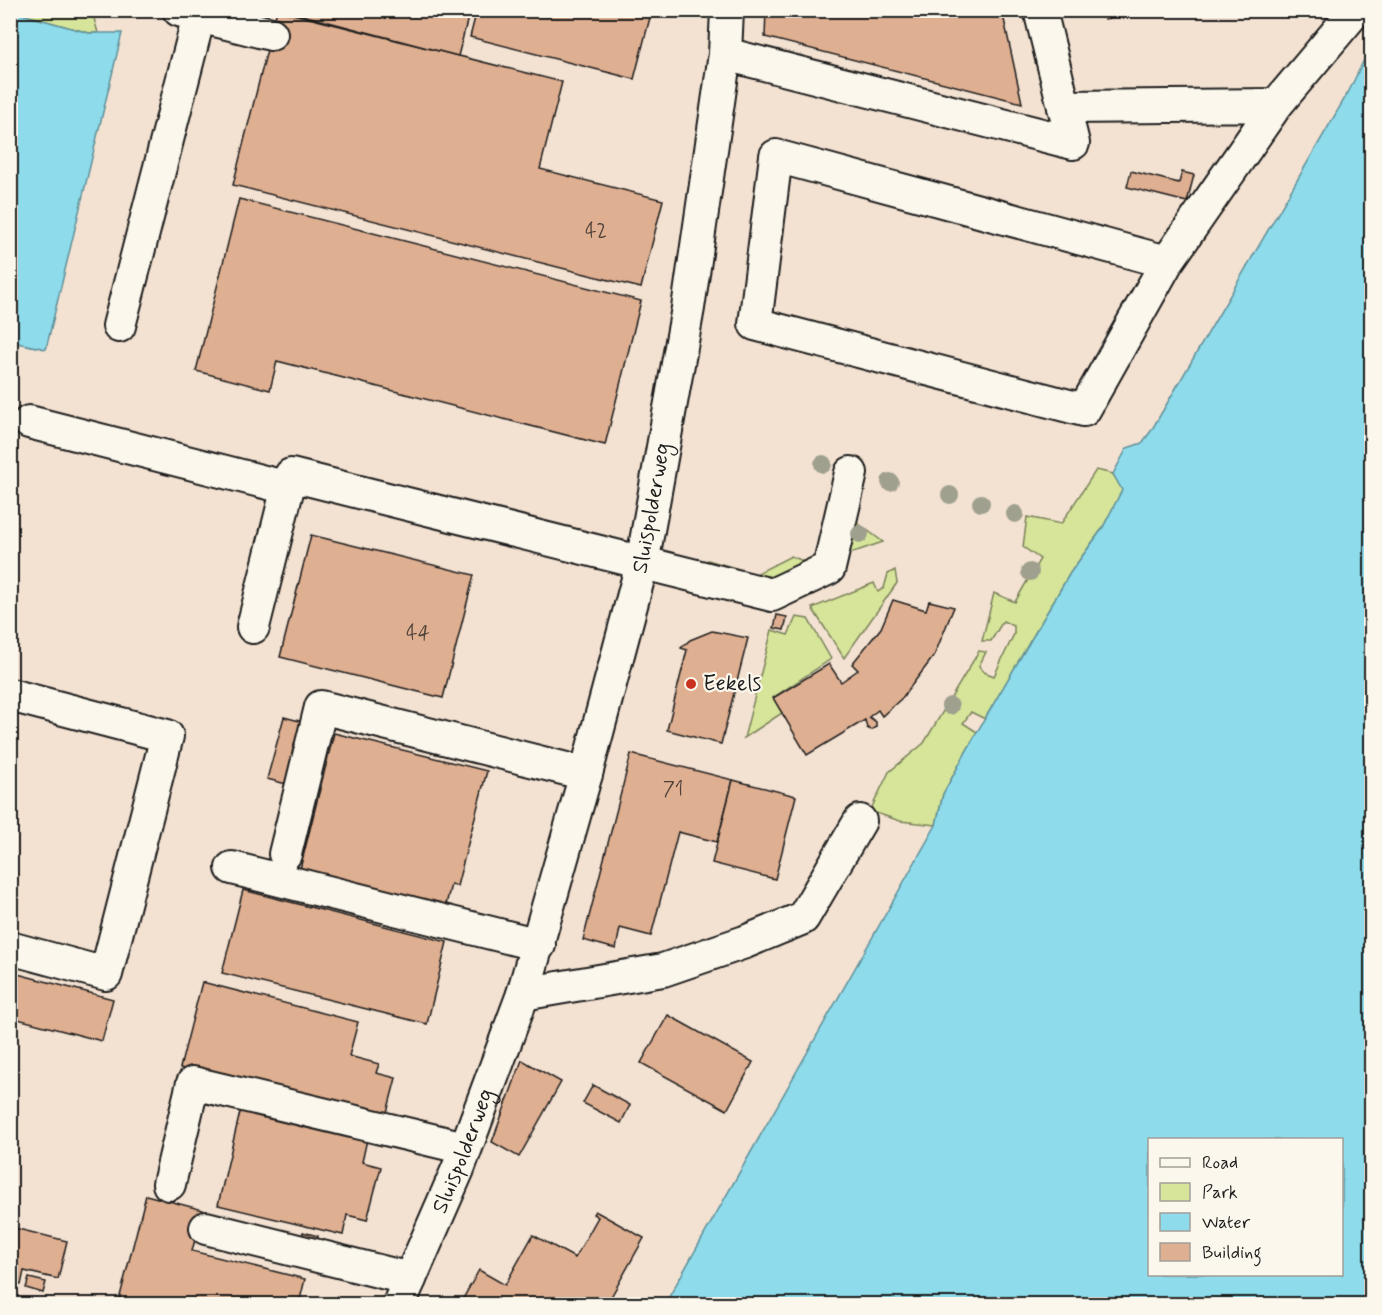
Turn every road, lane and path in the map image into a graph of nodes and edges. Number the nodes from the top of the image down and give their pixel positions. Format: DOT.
graph roads {
  1 [pos="728,10"];
  2 [pos="1040,10"];
  3 [pos="1356,10"];
  4 [pos="189,13"];
  5 [pos="272,34"];
  6 [pos="725,54"];
  7 [pos="1276,105"];
  8 [pos="1064,106"];
  9 [pos="1167,262"];
  10 [pos="119,326"];
  11 [pos="29,422"];
  12 [pos="851,473"];
  13 [pos="288,488"];
  14 [pos="642,564"];
  15 [pos="253,627"];
  16 [pos="10,695"];
  17 [pos="586,774"];
  18 [pos="860,821"];
  19 [pos="285,854"];
  20 [pos="232,868"];
  21 [pos="539,945"];
  22 [pos="10,948"];
  23 [pos="523,994"];
  24 [pos="365,1146"];
  25 [pos="461,1159"];
  26 [pos="169,1184"];
  27 [pos="206,1228"];
  28 [pos="405,1292"];
  1 -- 6 [label="street, Sluispolderweg"];
  2 -- 8 [label="street"];
  3 -- 7 [label="street"];
  4 -- 5 [label="street"];
  4 -- 10 [label="street"];
  6 -- 8 [label="street"];
  6 -- 14 [label="street, Sluispolderweg"];
  7 -- 8 [label="street"];
  7 -- 9 [label="street"];
  9 -- 9 [label="street"];
  11 -- 13 [label="street"];
  12 -- 14 [label="street"];
  13 -- 14 [label="street"];
  13 -- 15 [label="street"];
  14 -- 17 [label="street, Sluispolderweg"];
  16 -- 22 [label="street"];
  17 -- 19 [label="street"];
  17 -- 21 [label="street, Sluispolderweg"];
  18 -- 23 [label="street"];
  20 -- 21 [label="street"];
  21 -- 23 [label="street, Sluispolderweg"];
  23 -- 25 [label="street, Sluispolderweg"];
  24 -- 25 [label="street"];
  25 -- 26 [label="street"];
  25 -- 28 [label="street, Sluispolderweg"];
  27 -- 28 [label="street"];
}
